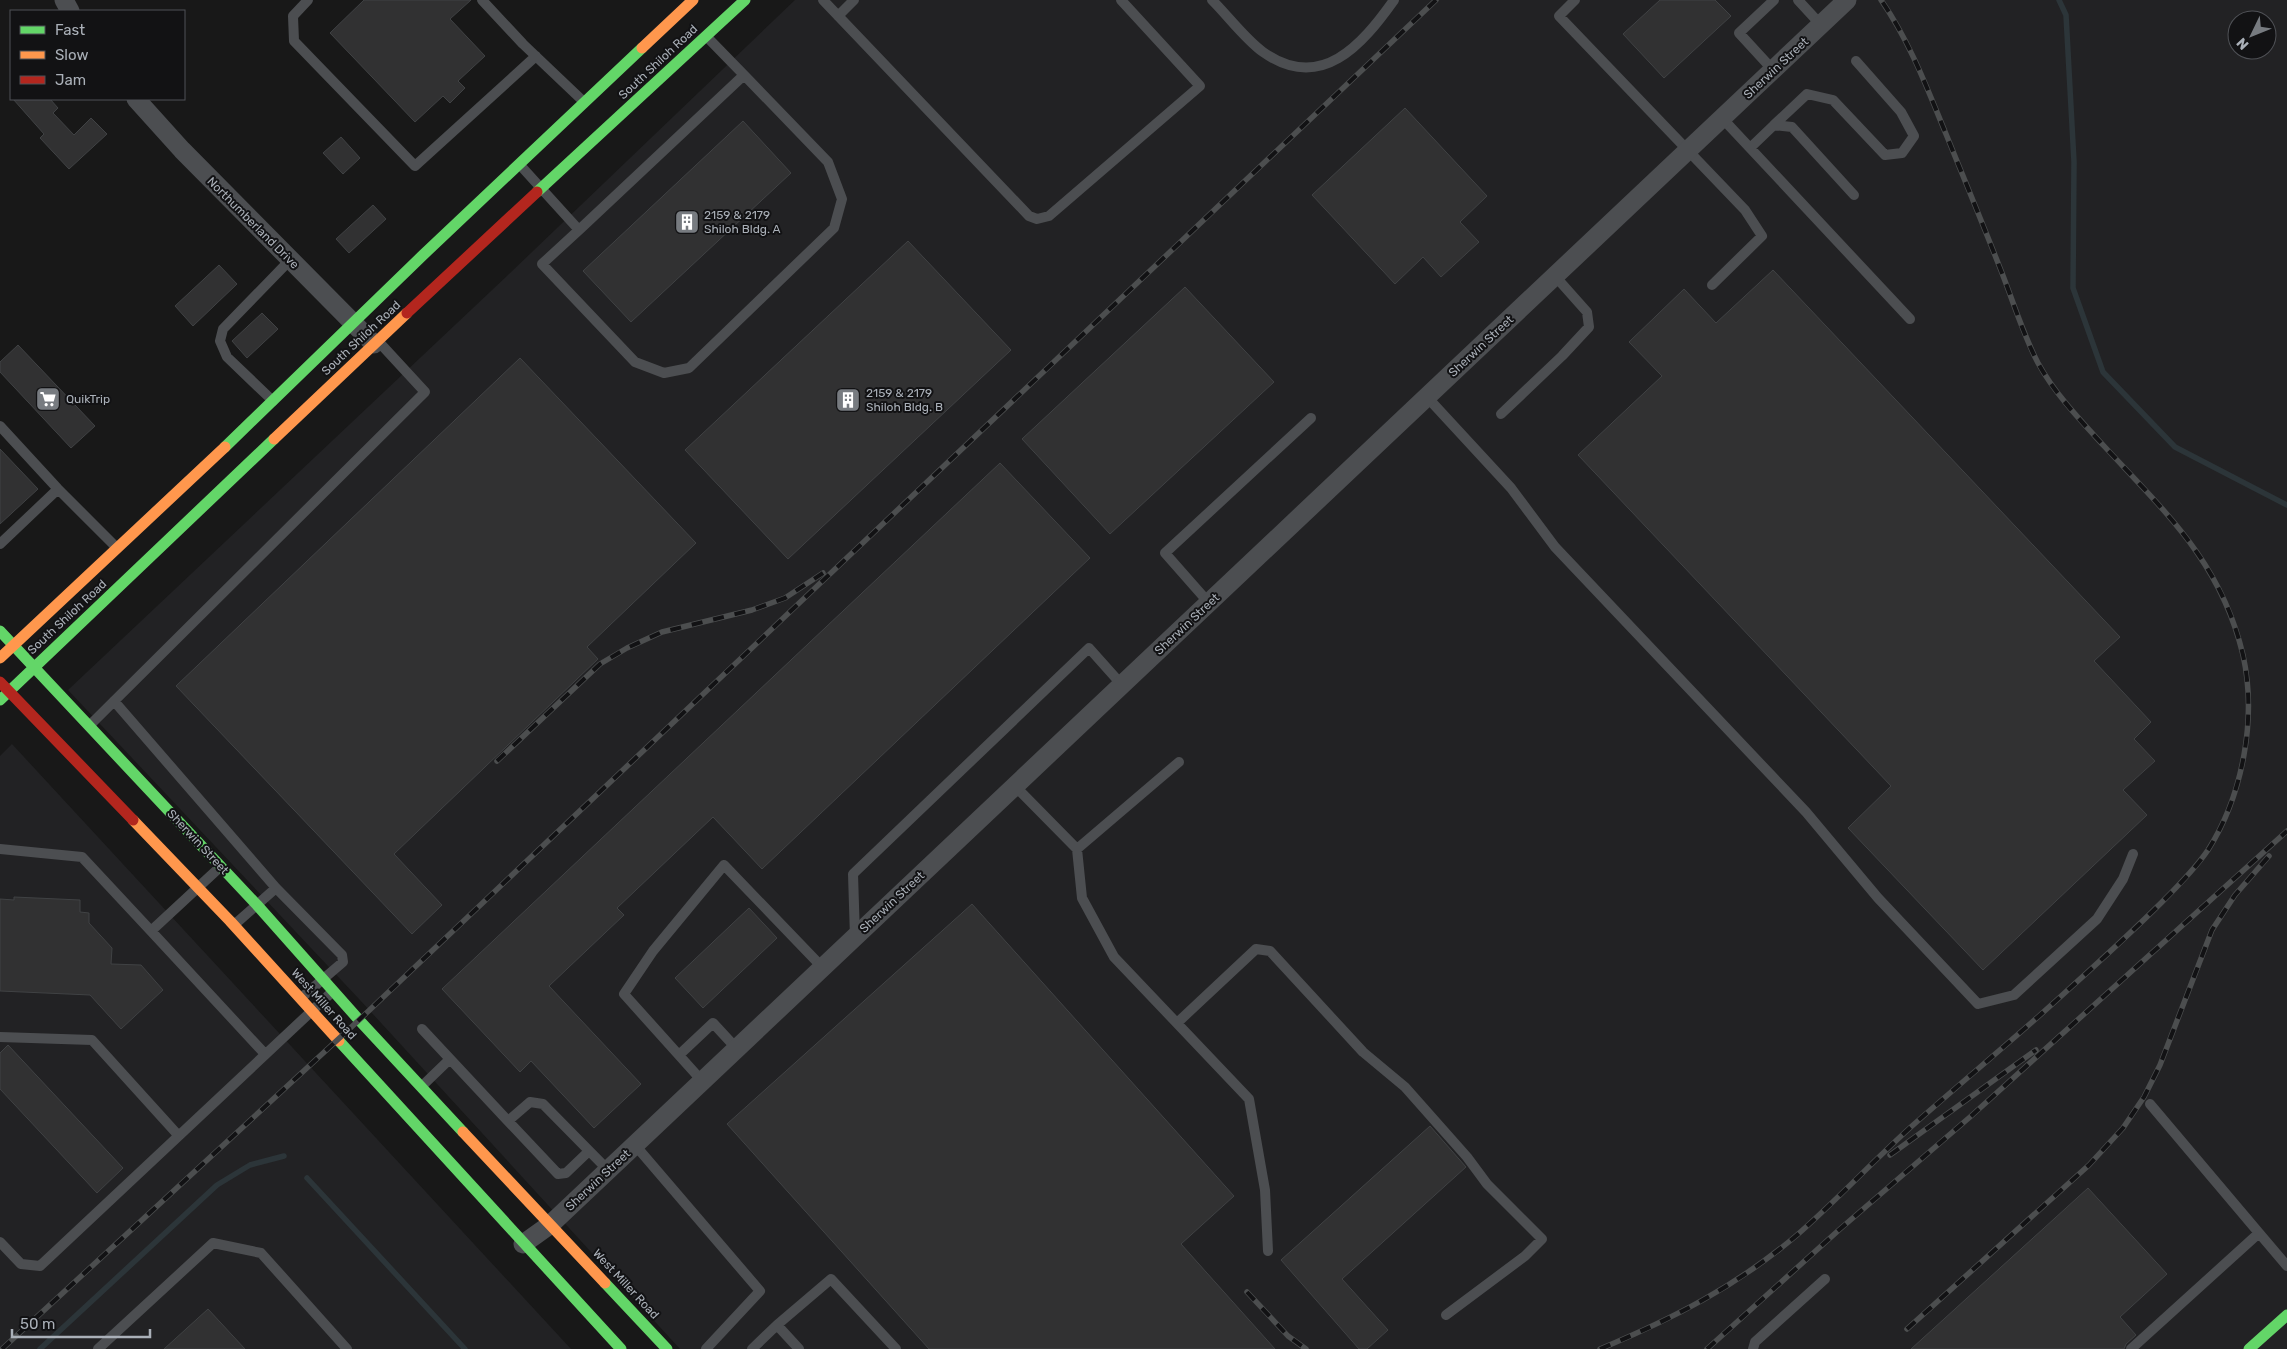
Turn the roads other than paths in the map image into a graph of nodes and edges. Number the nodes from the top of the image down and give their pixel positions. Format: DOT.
graph roads {
  1 [pos="308,0"];
  2 [pos="482,0"];
  3 [pos="693,0"];
  4 [pos="744,0"];
  5 [pos="823,0"];
  6 [pos="854,0"];
  7 [pos="1121,0"];
  8 [pos="1212,0"];
  9 [pos="1394,0"];
  10 [pos="1575,0"];
  11 [pos="1774,0"];
  12 [pos="1798,0"];
  13 [pos="1847,0"];
  14 [pos="838,16"];
  15 [pos="1821,25"];
  16 [pos="706,36"];
  17 [pos="536,56"];
  18 [pos="1856,61"];
  19 [pos="1774,70"];
  20 [pos="744,76"];
  21 [pos="137,100"];
  22 [pos="584,103"];
  23 [pos="1722,118"];
  24 [pos="1774,125"];
  25 [pos="1750,148"];
  26 [pos="1688,151"];
  27 [pos="520,164"];
  28 [pos="543,189"];
  29 [pos="1854,195"];
  30 [pos="579,230"];
  31 [pos="290,260"];
  32 [pos="1555,276"];
  33 [pos="1712,285"];
  34 [pos="1910,319"];
  35 [pos="353,323"];
  36 [pos="376,342"];
  37 [pos="1427,397"];
  38 [pos="273,401"];
  39 [pos="1501,414"];
  40 [pos="1311,418"];
  41 [pos="0,426"];
  42 [pos="58,489"];
  43 [pos="0,544"];
  44 [pos="116,548"];
  45 [pos="1209,603"];
  46 [pos="0,631"];
  47 [pos="13,645"];
  48 [pos="0,658"];
  49 [pos="34,668"];
  50 [pos="0,682"];
  51 [pos="1122,685"];
  52 [pos="9,692"];
  53 [pos="0,700"];
  54 [pos="114,701"];
  55 [pos="89,726"];
  56 [pos="1179,762"];
  57 [pos="1015,786"];
  58 [pos="0,848"];
  59 [pos="1077,849"];
  60 [pos="2133,854"];
  61 [pos="221,866"];
  62 [pos="198,888"];
  63 [pos="276,888"];
  64 [pos="257,905"];
  65 [pos="234,925"];
  66 [pos="151,931"];
  67 [pos="855,938"];
  68 [pos="823,968"];
  69 [pos="323,980"];
  70 [pos="333,991"];
  71 [pos="300,998"];
  72 [pos="311,1011"];
  73 [pos="358,1020"];
  74 [pos="1176,1023"];
  75 [pos="422,1029"];
  76 [pos="0,1037"];
  77 [pos="737,1049"];
  78 [pos="265,1054"];
  79 [pos="679,1055"];
  80 [pos="450,1059"];
  81 [pos="703,1082"];
  82 [pos="422,1087"];
  83 [pos="2150,1104"];
  84 [pos="508,1121"];
  85 [pos="178,1135"];
  86 [pos="635,1145"];
  87 [pos="589,1151"];
  88 [pos="608,1170"];
  89 [pos="551,1224"];
  90 [pos="2259,1233"];
  91 [pos="0,1242"];
  92 [pos="524,1244"];
  93 [pos="1268,1252"];
  94 [pos="2287,1266"];
  95 [pos="1825,1278"];
  96 [pos="1446,1315"];
  97 [pos="2287,1315"];
  98 [pos="777,1324"];
  99 [pos="98,1349"];
  100 [pos="347,1349"];
  101 [pos="621,1349"];
  102 [pos="667,1349"];
  103 [pos="706,1349"];
  104 [pos="752,1349"];
  105 [pos="799,1349"];
  106 [pos="896,1349"];
  107 [pos="1753,1349"];
  108 [pos="2131,1349"];
  109 [pos="2249,1349"];
  1 -- 17 [label="lane"];
  2 -- 17 [label="lane"];
  3 -- 22 [label="main road, South Shiloh Road"];
  4 -- 16 [label="main road, South Shiloh Road"];
  5 -- 14 [label="lane"];
  6 -- 14 [label="lane"];
  7 -- 14 [label="lane"];
  8 -- 9 [label="lane"];
  10 -- 26 [label="lane"];
  11 -- 19 [label="lane"];
  12 -- 15 [label="lane"];
  13 -- 15 [label="street, Sherwin Street"];
  15 -- 19 [label="street, Sherwin Street"];
  16 -- 20 [label="lane"];
  16 -- 28 [label="main road, South Shiloh Road"];
  17 -- 22 [label="lane"];
  18 -- 24 [label="lane"];
  19 -- 23 [label="street, Sherwin Street"];
  20 -- 30 [label="lane"];
  20 -- 30 [label="lane"];
  21 -- 31 [label="street, Northumberland Drive"];
  22 -- 27 [label="main road, South Shiloh Road"];
  23 -- 25 [label="lane"];
  23 -- 26 [label="street, Sherwin Street"];
  24 -- 25 [label="lane"];
  24 -- 29 [label="lane"];
  25 -- 34 [label="lane"];
  26 -- 32 [label="street, Sherwin Street"];
  26 -- 33 [label="lane"];
  27 -- 28 [label="lane"];
  27 -- 35 [label="main road, South Shiloh Road"];
  28 -- 30 [label="lane"];
  28 -- 36 [label="main road, South Shiloh Road"];
  31 -- 35 [label="street, Northumberland Drive"];
  31 -- 38 [label="lane"];
  32 -- 37 [label="street, Sherwin Street"];
  32 -- 39 [label="lane"];
  35 -- 36 [label="street, Northumberland Drive"];
  35 -- 38 [label="main road, South Shiloh Road"];
  36 -- 49 [label="main road, South Shiloh Road"];
  36 -- 54 [label="lane"];
  37 -- 45 [label="street, Sherwin Street"];
  37 -- 60 [label="lane"];
  38 -- 44 [label="main road, South Shiloh Road"];
  40 -- 45 [label="lane"];
  41 -- 42 [label="lane"];
  42 -- 43 [label="lane"];
  42 -- 44 [label="lane"];
  44 -- 47 [label="main road, South Shiloh Road"];
  45 -- 51 [label="street, Sherwin Street"];
  46 -- 47 [label="main road"];
  47 -- 48 [label="main road, South Shiloh Road"];
  47 -- 49 [label="main road"];
  49 -- 52 [label="main road, South Shiloh Road"];
  49 -- 55 [label="main road, Sherwin Street"];
  50 -- 52 [label="main road, West Miller Road"];
  51 -- 57 [label="street, Sherwin Street"];
  51 -- 67 [label="lane"];
  52 -- 53 [label="main road, South Shiloh Road"];
  52 -- 62 [label="main road, West Miller Road"];
  54 -- 55 [label="lane"];
  54 -- 63 [label="lane"];
  55 -- 61 [label="main road, Sherwin Street"];
  56 -- 59 [label="lane"];
  57 -- 59 [label="lane"];
  57 -- 67 [label="street, Sherwin Street"];
  58 -- 66 [label="lane"];
  59 -- 74 [label="lane"];
  61 -- 62 [label="lane"];
  61 -- 64 [label="main road, Sherwin Street"];
  62 -- 65 [label="main road, West Miller Road"];
  62 -- 66 [label="lane"];
  63 -- 64 [label="lane"];
  63 -- 69 [label="lane"];
  64 -- 65 [label="lane"];
  64 -- 69 [label="main road, Sherwin Street"];
  65 -- 71 [label="main road, West Miller Road"];
  66 -- 78 [label="lane"];
  67 -- 68 [label="street, Sherwin Street"];
  68 -- 77 [label="street, Sherwin Street"];
  68 -- 79 [label="lane"];
  69 -- 70 [label="main road, Sherwin Street"];
  69 -- 71 [label="lane"];
  70 -- 72 [label="lane"];
  70 -- 73 [label="main road, Sherwin Street"];
  71 -- 72 [label="main road, West Miller Road"];
  72 -- 78 [label="lane"];
  72 -- 92 [label="main road, West Miller Road"];
  73 -- 82 [label="main road, West Miller Road"];
  74 -- 93 [label="lane"];
  74 -- 96 [label="lane"];
  75 -- 80 [label="lane"];
  76 -- 85 [label="lane"];
  77 -- 79 [label="lane"];
  77 -- 81 [label="street, Sherwin Street"];
  78 -- 85 [label="lane"];
  79 -- 81 [label="lane"];
  80 -- 82 [label="lane"];
  80 -- 84 [label="lane"];
  81 -- 86 [label="street, Sherwin Street"];
  82 -- 89 [label="main road, West Miller Road"];
  83 -- 90 [label="lane"];
  84 -- 87 [label="lane"];
  84 -- 87 [label="lane"];
  85 -- 91 [label="lane"];
  86 -- 88 [label="street, Sherwin Street"];
  86 -- 103 [label="lane"];
  87 -- 88 [label="lane"];
  88 -- 89 [label="street, Sherwin Street"];
  89 -- 92 [label="street, Sherwin Street"];
  89 -- 102 [label="main road, West Miller Road"];
  90 -- 94 [label="lane"];
  90 -- 108 [label="lane"];
  92 -- 101 [label="main road, West Miller Road"];
  95 -- 107 [label="lane"];
  97 -- 109 [label="main road"];
  98 -- 104 [label="lane"];
  98 -- 105 [label="lane"];
  98 -- 106 [label="lane"];
  99 -- 100 [label="lane"];
}
